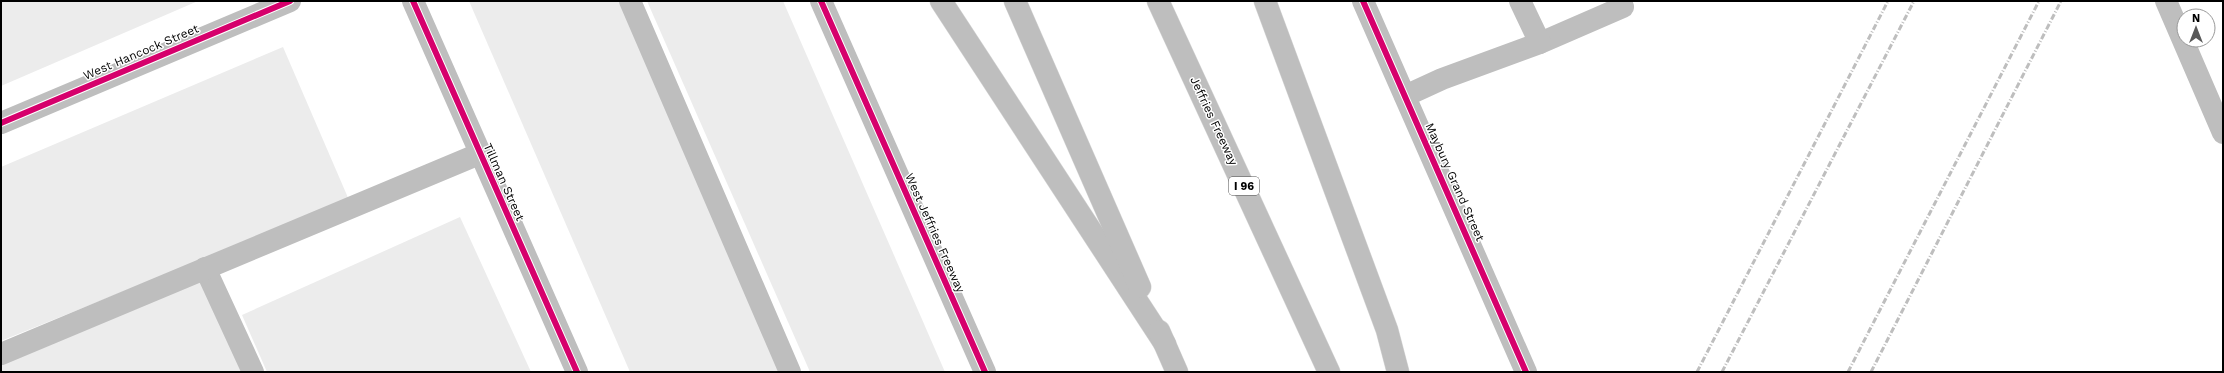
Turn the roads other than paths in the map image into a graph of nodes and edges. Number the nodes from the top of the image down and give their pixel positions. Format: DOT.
graph roads {
  1 [pos="290,1"];
  2 [pos="413,1"];
  3 [pos="630,1"];
  4 [pos="821,1"];
  5 [pos="941,1"];
  6 [pos="1015,1"];
  7 [pos="1158,1"];
  8 [pos="1265,1"];
  9 [pos="1363,1"];
  10 [pos="1520,1"];
  11 [pos="2166,1"];
  12 [pos="1626,3"];
  13 [pos="1540,43"];
  14 [pos="1405,96"];
  15 [pos="1,123"];
  16 [pos="2223,133"];
  17 [pos="479,154"];
  18 [pos="205,268"];
  19 [pos="1165,344"];
  20 [pos="1,354"];
  21 [pos="253,372"];
  22 [pos="577,372"];
  23 [pos="790,372"];
  24 [pos="985,372"];
  25 [pos="1177,372"];
  26 [pos="1329,372"];
  27 [pos="1398,372"];
  28 [pos="1526,372"];
  1 -- 15 [label="main road, West Hancock Street"];
  2 -- 17 [label="main road, Tillman Street"];
  3 -- 23 [label="main road"];
  4 -- 24 [label="main road, West Jeffries Freeway"];
  5 -- 19 [label="main road"];
  6 -- 19 [label="main road"];
  7 -- 26 [label="main road, Jeffries Freeway / I 96"];
  8 -- 27 [label="main road"];
  9 -- 14 [label="main road, Maybury Grand Street"];
  10 -- 13 [label="main road"];
  11 -- 16 [label="main road"];
  12 -- 13 [label="main road"];
  13 -- 14 [label="main road"];
  14 -- 28 [label="main road, Maybury Grand Street"];
  17 -- 18 [label="main road"];
  17 -- 22 [label="main road, Tillman Street"];
  18 -- 20 [label="main road"];
  18 -- 21 [label="main road"];
  19 -- 25 [label="main road"];
}
